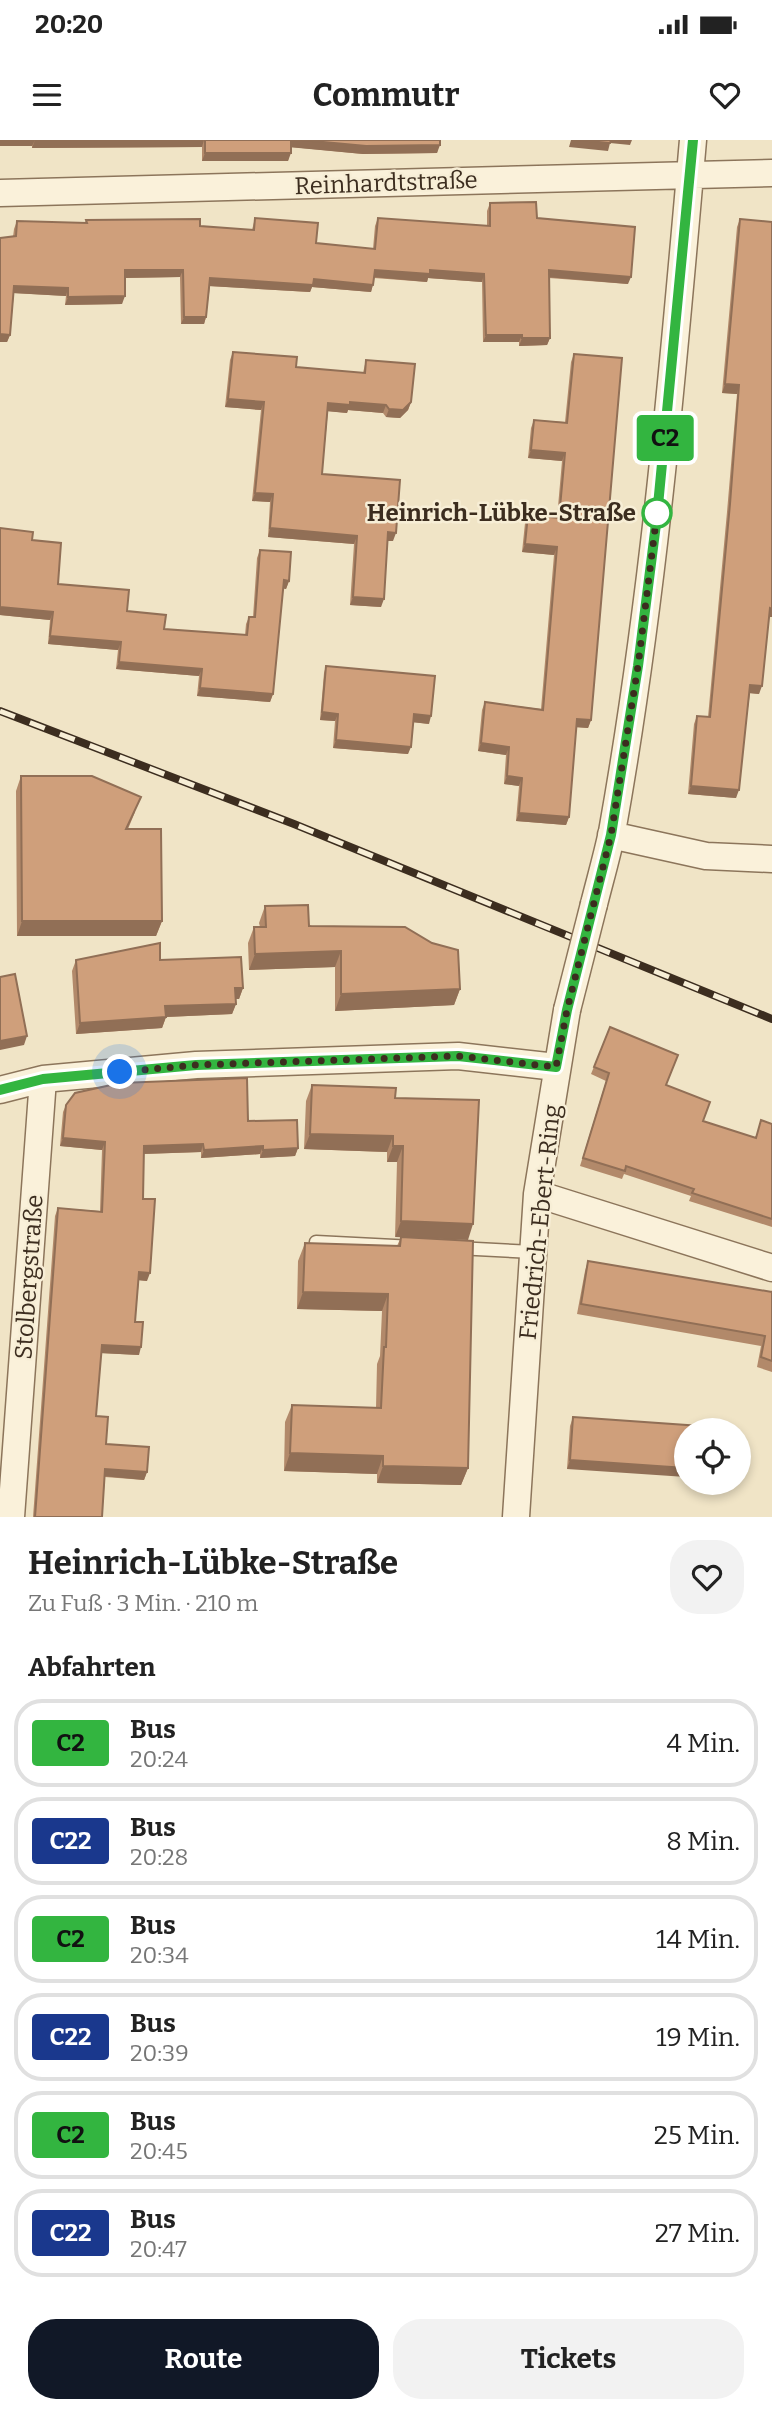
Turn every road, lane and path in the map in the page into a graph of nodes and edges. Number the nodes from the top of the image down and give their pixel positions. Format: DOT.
graph roads {
  1 [pos="693,140"];
  2 [pos="772,173"];
  3 [pos="690,175"];
  4 [pos="0,193"];
  5 [pos="611,835"];
  6 [pos="772,859"];
  7 [pos="556,1067"];
  8 [pos="43,1079"];
  9 [pos="0,1090"];
  10 [pos="537,1194"];
  11 [pos="316,1242"];
  12 [pos="533,1252"];
  13 [pos="772,1268"];
  14 [pos="11,1517"];
  15 [pos="516,1517"];
  1 -- 3 [label="street, Friedrich-Ebert-Ring"];
  2 -- 3 [label="street, Reinhardtstraße"];
  3 -- 4 [label="street, Reinhardtstraße"];
  3 -- 5 [label="street, Friedrich-Ebert-Ring"];
  5 -- 6 [label="street"];
  5 -- 7 [label="street, Friedrich-Ebert-Ring, bridge"];
  7 -- 8 [label="street"];
  7 -- 10 [label="street, Friedrich-Ebert-Ring"];
  8 -- 9 [label="street"];
  8 -- 14 [label="street, Stolbergstraße"];
  10 -- 12 [label="street, Friedrich-Ebert-Ring"];
  10 -- 13 [label="street"];
  11 -- 12 [label="lane"];
  12 -- 15 [label="street, Friedrich-Ebert-Ring"];
}
